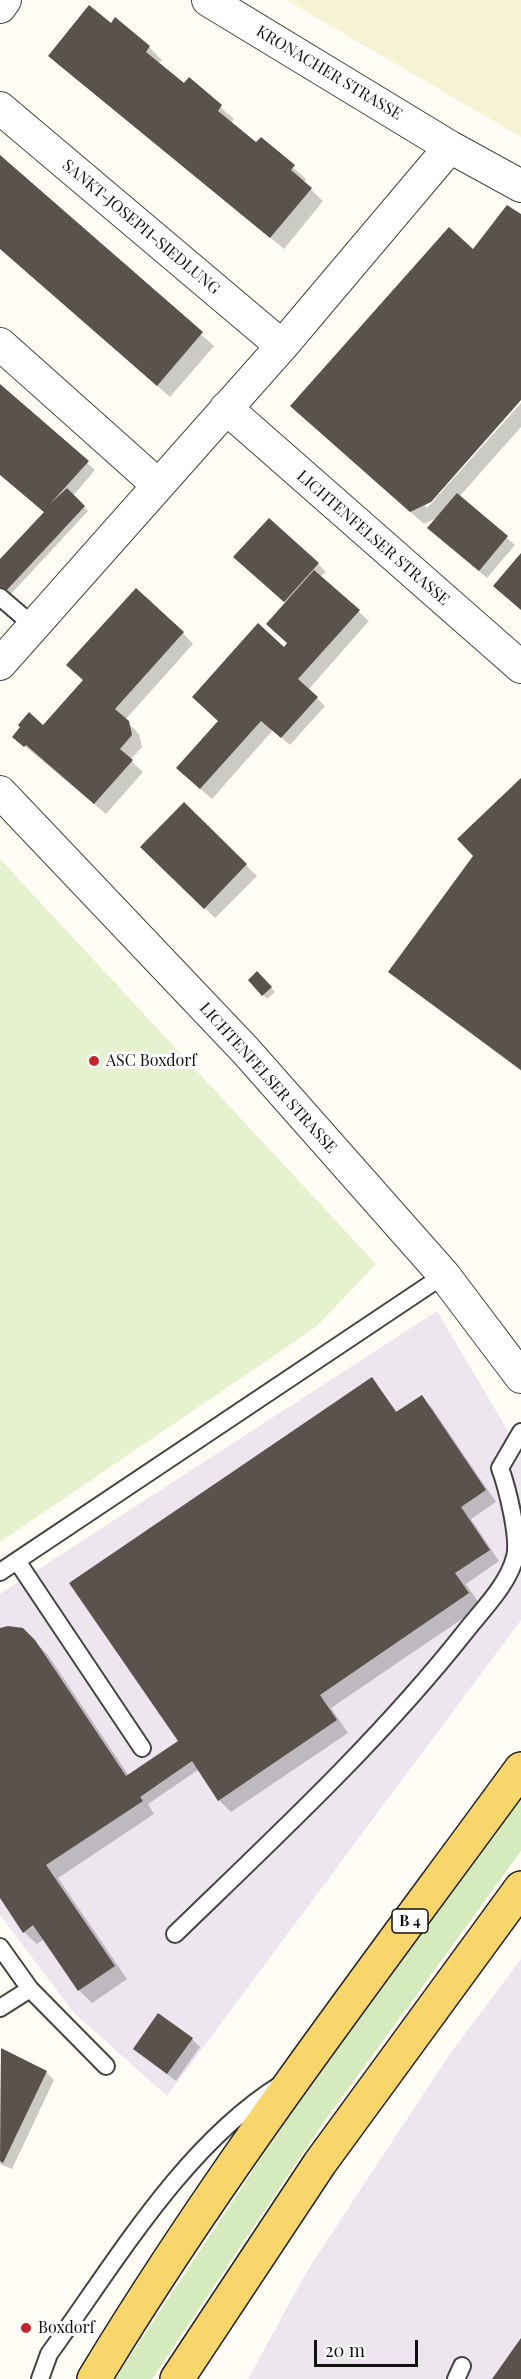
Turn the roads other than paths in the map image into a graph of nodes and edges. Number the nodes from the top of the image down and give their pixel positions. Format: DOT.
graph roads {
  1 [pos="5,0"];
  2 [pos="208,0"];
  3 [pos="0,7"];
  4 [pos="0,108"];
  5 [pos="450,147"];
  6 [pos="521,186"];
  7 [pos="0,344"];
  8 [pos="282,346"];
  9 [pos="226,408"];
  10 [pos="158,485"];
  11 [pos="0,597"];
  12 [pos="35,627"];
  13 [pos="0,664"];
  14 [pos="521,667"];
  15 [pos="0,792"];
  16 [pos="444,1275"];
  17 [pos="521,1377"];
  18 [pos="521,1432"];
  19 [pos="16,1561"];
  20 [pos="0,1572"];
  21 [pos="142,1748"];
  22 [pos="521,1769"];
  23 [pos="521,1888"];
  24 [pos="175,1935"];
  25 [pos="0,1947"];
  26 [pos="30,1989"];
  27 [pos="0,2008"];
  28 [pos="106,2066"];
  29 [pos="298,2074"];
  30 [pos="40,2379"];
  31 [pos="94,2379"];
  32 [pos="177,2379"];
  1 -- 3 [label="street"];
  2 -- 5 [label="street, KRONACHER STRASSE"];
  4 -- 8 [label="street, SANKT-JOSEPH-SIEDLUNG"];
  5 -- 6 [label="street, KRONACHER STRASSE"];
  5 -- 8 [label="street"];
  7 -- 10 [label="street"];
  8 -- 9 [label="street"];
  9 -- 10 [label="street"];
  9 -- 14 [label="street, LICHTENFELSER STRASSE"];
  10 -- 12 [label="street"];
  11 -- 12 [label="lane"];
  12 -- 13 [label="street"];
  15 -- 16 [label="street, LICHTENFELSER STRASSE"];
  16 -- 17 [label="street, LICHTENFELSER STRASSE"];
  16 -- 19 [label="lane"];
  18 -- 24 [label="lane"];
  19 -- 20 [label="lane"];
  19 -- 21 [label="lane"];
  22 -- 29 [label="main road, B 4"];
  23 -- 32 [label="main road"];
  25 -- 26 [label="lane"];
  26 -- 27 [label="lane"];
  26 -- 28 [label="lane"];
  29 -- 30 [label="lane"];
  29 -- 31 [label="main road, B 4"];
}
